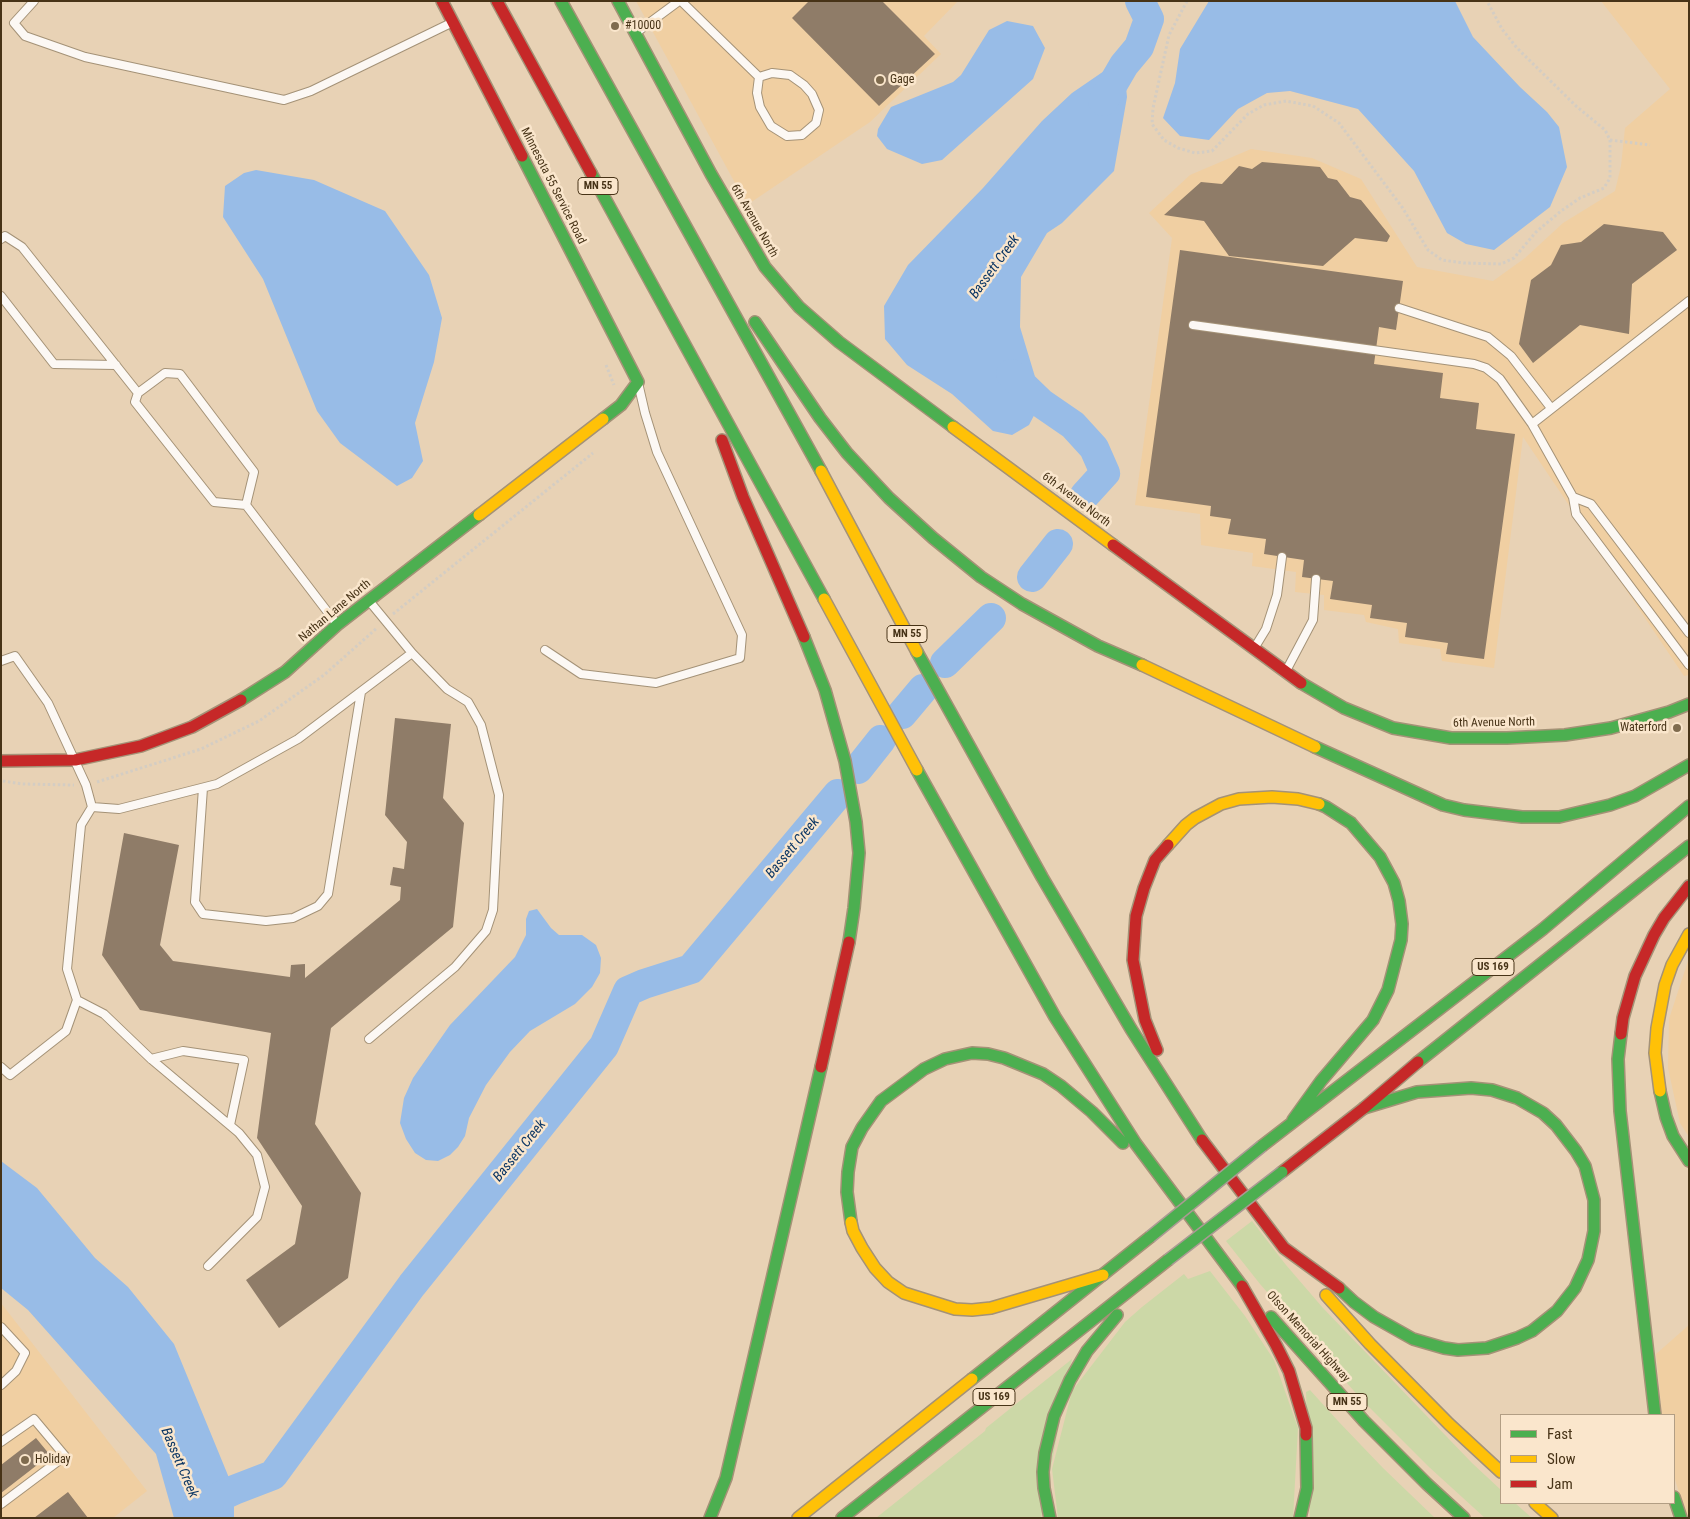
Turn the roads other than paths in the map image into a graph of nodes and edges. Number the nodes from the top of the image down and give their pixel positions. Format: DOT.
graph roads {
  1 [pos="34,1"];
  2 [pos="442,1"];
  3 [pos="497,1"];
  4 [pos="561,1"];
  5 [pos="618,1"];
  6 [pos="680,1"];
  7 [pos="453,22"];
  8 [pos="635,33"];
  9 [pos="759,77"];
  10 [pos="677,212"];
  11 [pos="1,239"];
  12 [pos="1,296"];
  13 [pos="737,296"];
  14 [pos="1689,301"];
  15 [pos="1399,308"];
  16 [pos="748,311"];
  17 [pos="1193,325"];
  18 [pos="116,365"];
  19 [pos="699,370"];
  20 [pos="638,382"];
  21 [pos="138,393"];
  22 [pos="1551,408"];
  23 [pos="1532,424"];
  24 [pos="1573,496"];
  25 [pos="246,505"];
  26 [pos="1282,557"];
  27 [pos="1316,579"];
  28 [pos="368,600"];
  29 [pos="337,625"];
  30 [pos="1689,633"];
  31 [pos="1254,649"];
  32 [pos="545,650"];
  33 [pos="412,653"];
  34 [pos="1,661"];
  35 [pos="1689,665"];
  36 [pos="1285,672"];
  37 [pos="361,692"];
  38 [pos="1689,704"];
  39 [pos="75,760"];
  40 [pos="1,761"];
  41 [pos="1689,765"];
  42 [pos="203,788"];
  43 [pos="1689,806"];
  44 [pos="92,807"];
  45 [pos="1689,846"];
  46 [pos="1689,886"];
  47 [pos="1689,934"];
  48 [pos="77,1000"];
  49 [pos="369,1039"];
  50 [pos="151,1059"];
  51 [pos="1,1068"];
  52 [pos="1364,1108"];
  53 [pos="1293,1120"];
  54 [pos="230,1125"];
  55 [pos="1192,1125"];
  56 [pos="1687,1154"];
  57 [pos="1171,1192"];
  58 [pos="1284,1248"];
  59 [pos="208,1266"];
  60 [pos="1103,1275"];
  61 [pos="1147,1277"];
  62 [pos="1238,1279"];
  63 [pos="1,1327"];
  64 [pos="1,1385"];
  65 [pos="1655,1414"];
  66 [pos="1,1442"];
  67 [pos="1500,1471"];
  68 [pos="1675,1500"];
  69 [pos="1,1504"];
  70 [pos="1536,1504"];
  71 [pos="710,1518"];
  72 [pos="798,1518"];
  73 [pos="842,1518"];
  74 [pos="1050,1518"];
  75 [pos="1300,1518"];
  76 [pos="1464,1518"];
  77 [pos="1552,1518"];
  78 [pos="1681,1518"];
  1 -- 7 [label="lane"];
  2 -- 7 [label="main road, Minnesota 55 Service Road"];
  3 -- 19 [label="main road, MN 55"];
  4 -- 10 [label="main road, MN 55"];
  5 -- 8 [label="main road, 6th Avenue North"];
  6 -- 8 [label="lane"];
  6 -- 9 [label="lane"];
  7 -- 20 [label="main road, Minnesota 55 Service Road"];
  8 -- 31 [label="main road, 6th Avenue North"];
  9 -- 9 [label="lane"];
  10 -- 13 [label="main road"];
  10 -- 55 [label="main road, MN 55"];
  11 -- 18 [label="lane"];
  12 -- 18 [label="lane"];
  14 -- 22 [label="lane"];
  15 -- 22 [label="lane"];
  16 -- 41 [label="main road"];
  17 -- 23 [label="lane"];
  18 -- 21 [label="lane"];
  19 -- 57 [label="main road, MN 55"];
  19 -- 71 [label="main road"];
  20 -- 28 [label="main road, Nathan Lane North"];
  20 -- 32 [label="lane"];
  21 -- 25 [label="lane"];
  21 -- 25 [label="lane"];
  22 -- 23 [label="lane"];
  23 -- 24 [label="lane"];
  24 -- 30 [label="lane"];
  24 -- 35 [label="lane"];
  25 -- 29 [label="lane"];
  26 -- 31 [label="lane"];
  27 -- 36 [label="lane"];
  28 -- 29 [label="main road, Nathan Lane North"];
  28 -- 33 [label="lane"];
  29 -- 39 [label="main road, Nathan Lane North"];
  31 -- 36 [label="main road, 6th Avenue North"];
  33 -- 37 [label="lane"];
  33 -- 49 [label="lane"];
  34 -- 39 [label="lane"];
  36 -- 38 [label="main road, 6th Avenue North"];
  37 -- 42 [label="lane"];
  37 -- 42 [label="lane"];
  39 -- 40 [label="main road, Nathan Lane North"];
  39 -- 44 [label="lane"];
  42 -- 44 [label="lane"];
  43 -- 53 [label="main road, US 169"];
  44 -- 48 [label="lane"];
  45 -- 52 [label="main road, US 169"];
  46 -- 65 [label="main road"];
  47 -- 56 [label="main road"];
  48 -- 50 [label="lane"];
  48 -- 51 [label="lane"];
  50 -- 54 [label="lane"];
  50 -- 54 [label="lane"];
  52 -- 58 [label="main road"];
  52 -- 61 [label="main road, US 169, bridge"];
  53 -- 55 [label="main road"];
  53 -- 60 [label="main road, US 169, bridge"];
  54 -- 59 [label="lane"];
  55 -- 58 [label="main road, MN 55"];
  57 -- 60 [label="main road"];
  57 -- 62 [label="main road, MN 55"];
  58 -- 67 [label="main road, MN 55"];
  60 -- 72 [label="main road, US 169"];
  61 -- 73 [label="main road, US 169"];
  61 -- 74 [label="main road"];
  62 -- 75 [label="main road"];
  62 -- 76 [label="main road, Olson Memorial Highway / MN 55"];
  63 -- 64 [label="lane"];
  66 -- 69 [label="lane"];
  68 -- 78 [label="main road"];
  70 -- 77 [label="main road"];
}
